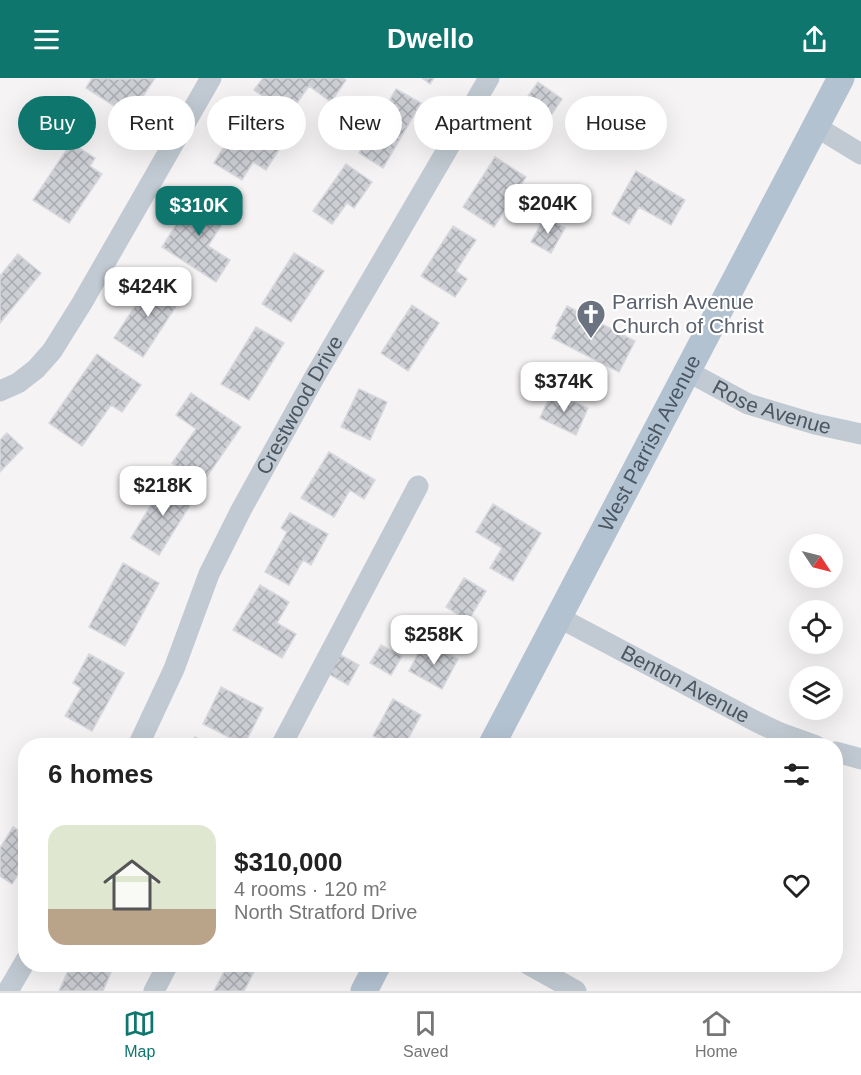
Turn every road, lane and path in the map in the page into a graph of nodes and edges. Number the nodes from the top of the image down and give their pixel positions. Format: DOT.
graph roads {
  1 [pos="211,78"];
  2 [pos="489,78"];
  3 [pos="841,78"];
  4 [pos="815,126"];
  5 [pos="861,154"];
  6 [pos="687,371"];
  7 [pos="0,391"];
  8 [pos="861,434"];
  9 [pos="418,486"];
  10 [pos="558,617"];
  11 [pos="142,738"];
  12 [pos="285,738"];
  13 [pos="495,738"];
  14 [pos="794,738"];
  15 [pos="843,754"];
  16 [pos="861,759"];
  17 [pos="19,972"];
  18 [pos="164,972"];
  19 [pos="374,972"];
  20 [pos="542,972"];
  21 [pos="8,991"];
  22 [pos="154,991"];
  23 [pos="364,991"];
  24 [pos="576,991"];
  1 -- 7 [label="street"];
  2 -- 11 [label="street, Crestwood Drive"];
  3 -- 4 [label="main road, West Parrish Avenue"];
  4 -- 5 [label="street"];
  4 -- 6 [label="main road, West Parrish Avenue"];
  6 -- 8 [label="street, Rose Avenue"];
  6 -- 10 [label="main road, West Parrish Avenue"];
  9 -- 12 [label="street"];
  10 -- 13 [label="main road, West Parrish Avenue"];
  10 -- 14 [label="street, Benton Avenue"];
  15 -- 16 [label="street"];
  17 -- 21 [label="street"];
  18 -- 22 [label="street"];
  19 -- 23 [label="main road"];
  20 -- 24 [label="street"];
}
